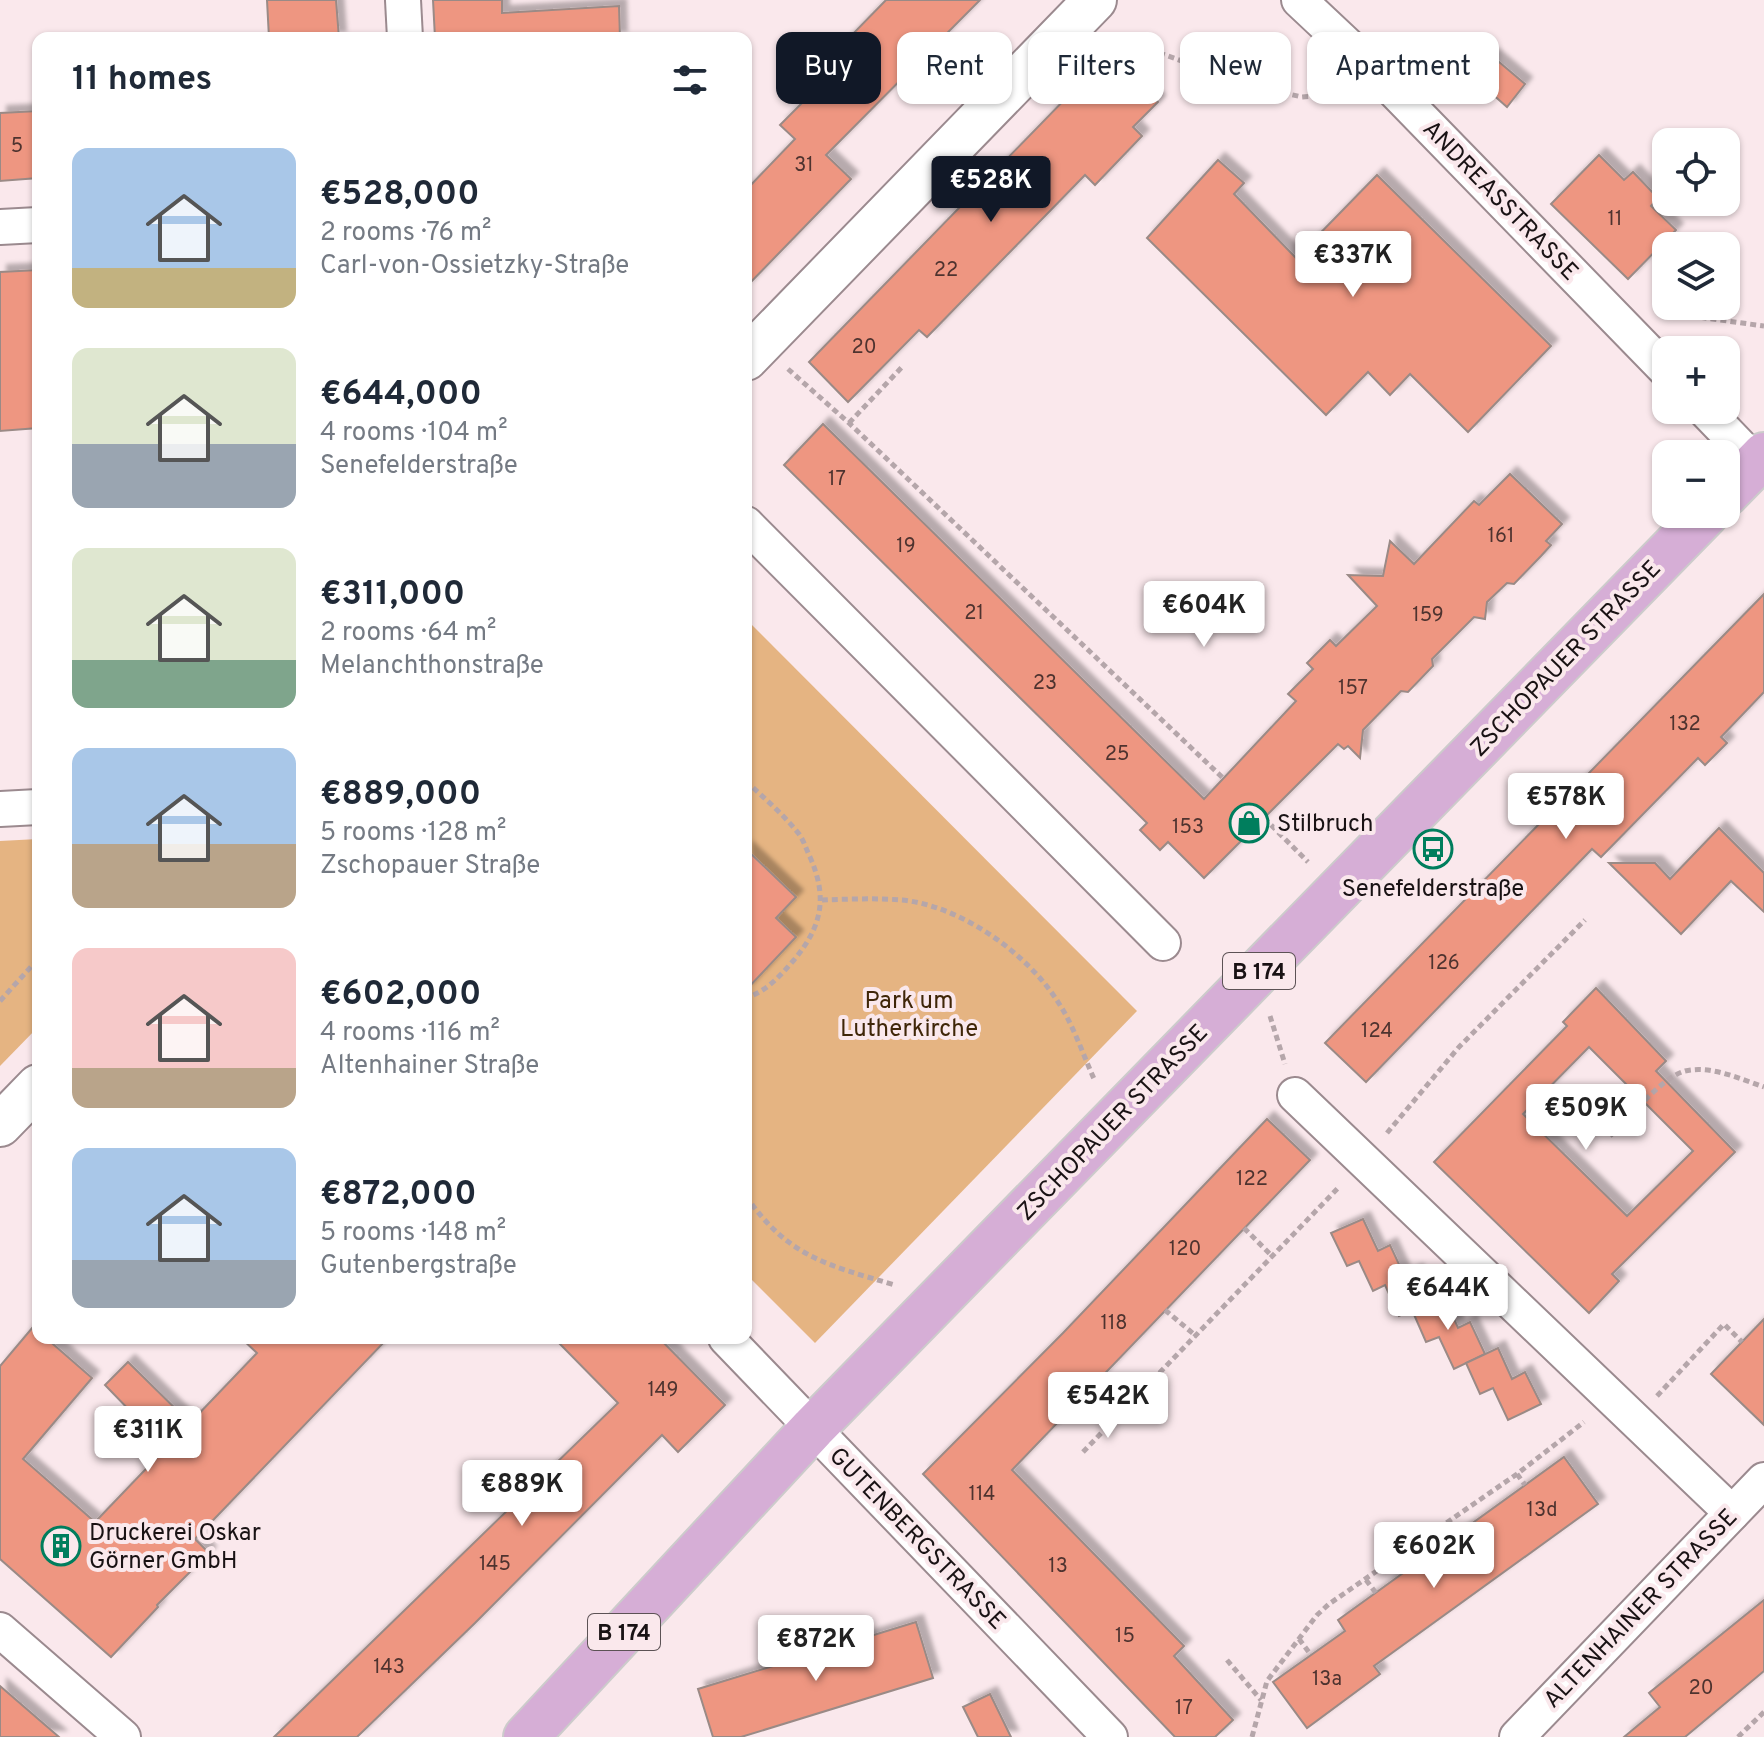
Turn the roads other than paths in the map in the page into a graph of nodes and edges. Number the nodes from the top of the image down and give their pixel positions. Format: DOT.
graph roads {
  1 [pos="403,0"];
  2 [pos="1299,0"];
  3 [pos="1084,11"];
  4 [pos="405,32"];
  5 [pos="32,225"];
  6 [pos="0,227"];
  7 [pos="753,351"];
  8 [pos="1652,355"];
  9 [pos="1715,424"];
  10 [pos="1749,471"];
  11 [pos="1692,528"];
  12 [pos="752,530"];
  13 [pos="32,807"];
  14 [pos="0,809"];
  15 [pos="1163,943"];
  16 [pos="32,1092"];
  17 [pos="1295,1095"];
  18 [pos="0,1125"];
  19 [pos="732,1344"];
  20 [pos="813,1428"];
  21 [pos="1764,1480"];
  22 [pos="1732,1513"];
  23 [pos="0,1630"];
  24 [pos="123,1737"];
  25 [pos="526,1737"];
  26 [pos="1110,1737"];
  27 [pos="1517,1737"];
  1 -- 4 [label="street"];
  2 -- 8 [label="street, ANDREASSTRASSE"];
  3 -- 7 [label="street"];
  5 -- 6 [label="street"];
  9 -- 10 [label="street"];
  11 -- 20 [label="main road, ZSCHOPAUER STRASSE / B 174"];
  12 -- 15 [label="street"];
  13 -- 14 [label="street"];
  16 -- 18 [label="street"];
  17 -- 22 [label="street"];
  19 -- 20 [label="street, GUTENBERGSTRASSE"];
  20 -- 25 [label="main road, ZSCHOPAUER STRASSE / B 174"];
  20 -- 26 [label="street, GUTENBERGSTRASSE"];
  21 -- 22 [label="street, ALTENHAINER STRASSE"];
  22 -- 27 [label="street, ALTENHAINER STRASSE"];
  23 -- 24 [label="street"];
}
